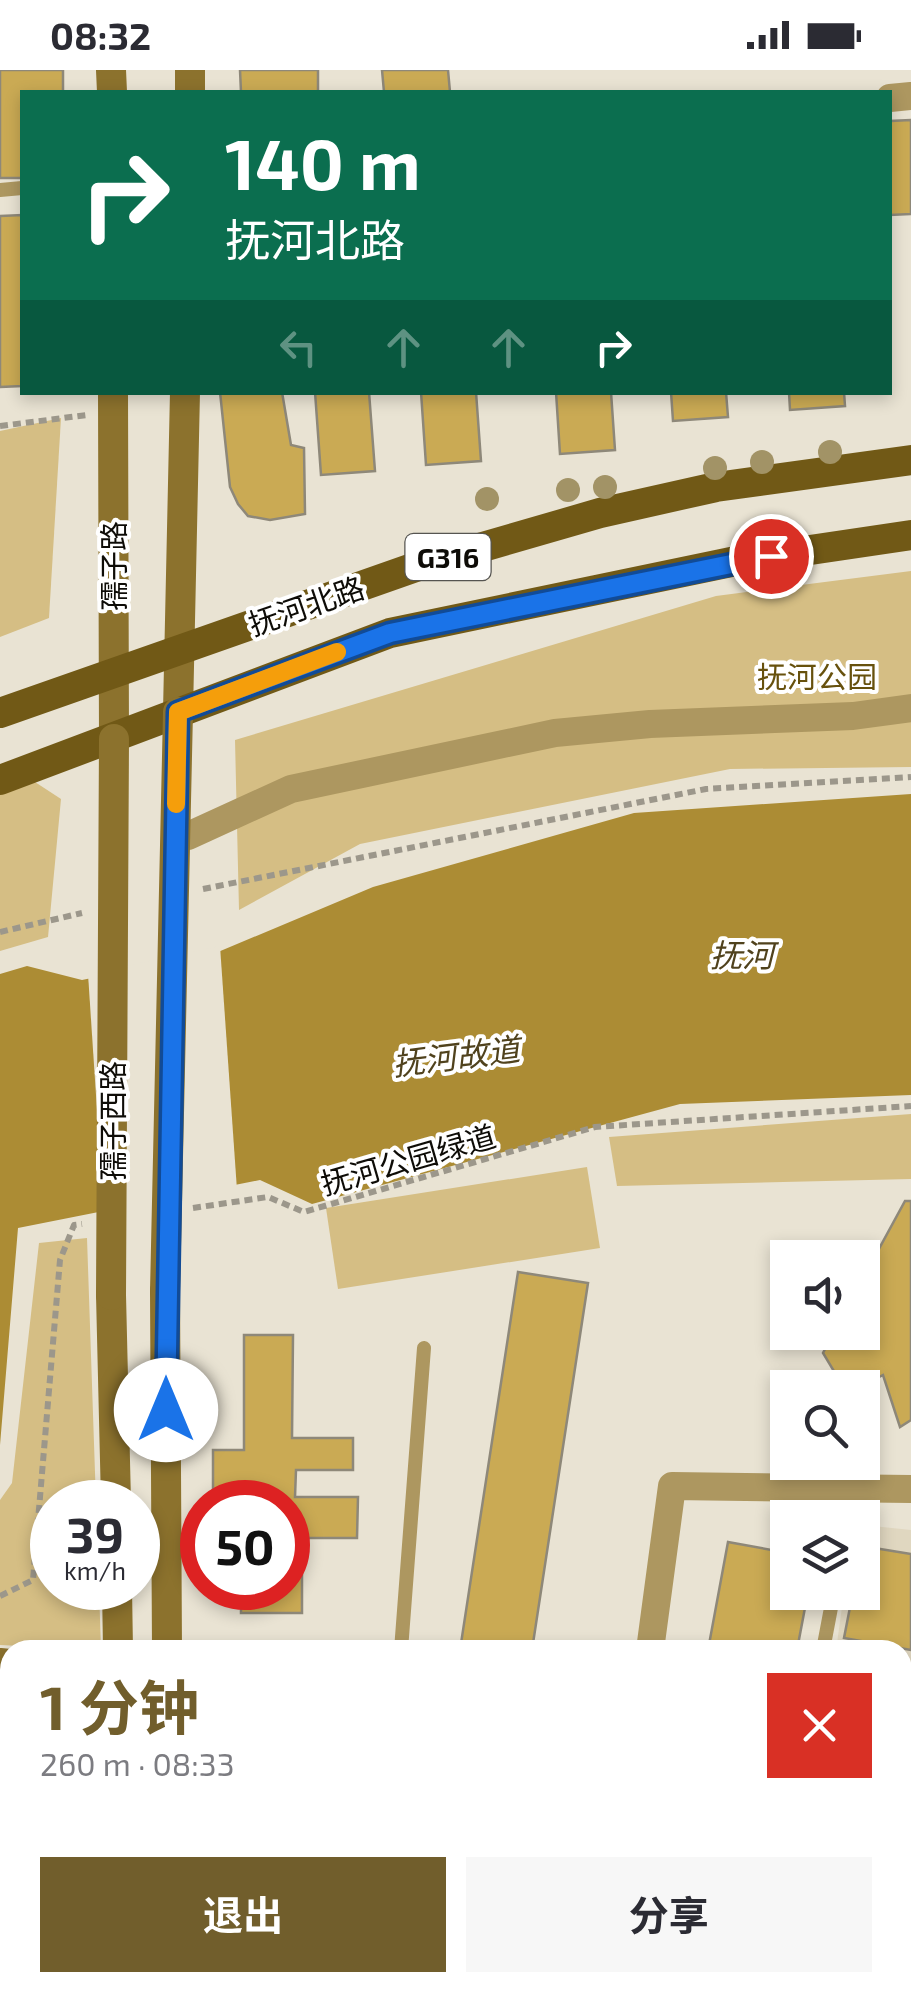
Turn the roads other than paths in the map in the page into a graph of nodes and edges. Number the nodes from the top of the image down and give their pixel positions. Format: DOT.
graph roads {
  1 [pos="185,395"];
  2 [pos="113,402"];
  3 [pos="911,460"];
  4 [pos="911,535"];
  5 [pos="177,648"];
  6 [pos="114,670"];
  7 [pos="911,708"];
  8 [pos="178,712"];
  9 [pos="0,713"];
  10 [pos="114,739"];
  11 [pos="0,780"];
  12 [pos="188,836"];
  13 [pos="424,1348"];
  14 [pos="115,1480"];
  15 [pos="911,1489"];
  16 [pos="117,1610"];
  17 [pos="831,1610"];
  18 [pos="118,1640"];
  19 [pos="167,1640"];
  20 [pos="402,1640"];
  21 [pos="651,1640"];
  22 [pos="825,1640"];
  1 -- 5 [label="main road"];
  2 -- 6 [label="main road, 孺子路"];
  3 -- 5 [label="main road, 抚河北路 / G316"];
  4 -- 8 [label="main road, 抚河北路 / G316"];
  5 -- 6 [label="main road, 抚河北路 / G316"];
  5 -- 8 [label="main road"];
  6 -- 9 [label="main road, 抚河北路 / G316"];
  6 -- 10 [label="main road, 孺子路"];
  7 -- 12 [label="street"];
  8 -- 10 [label="main road, 抚河北路 / G316"];
  8 -- 19 [label="main road, 孺子西路, bridge"];
  10 -- 11 [label="main road, 抚河北路 / G316"];
  10 -- 14 [label="main road, 孺子西路, bridge"];
  13 -- 20 [label="lane"];
  15 -- 21 [label="street"];
  16 -- 18 [label="main road"];
  17 -- 22 [label="lane"];
}
